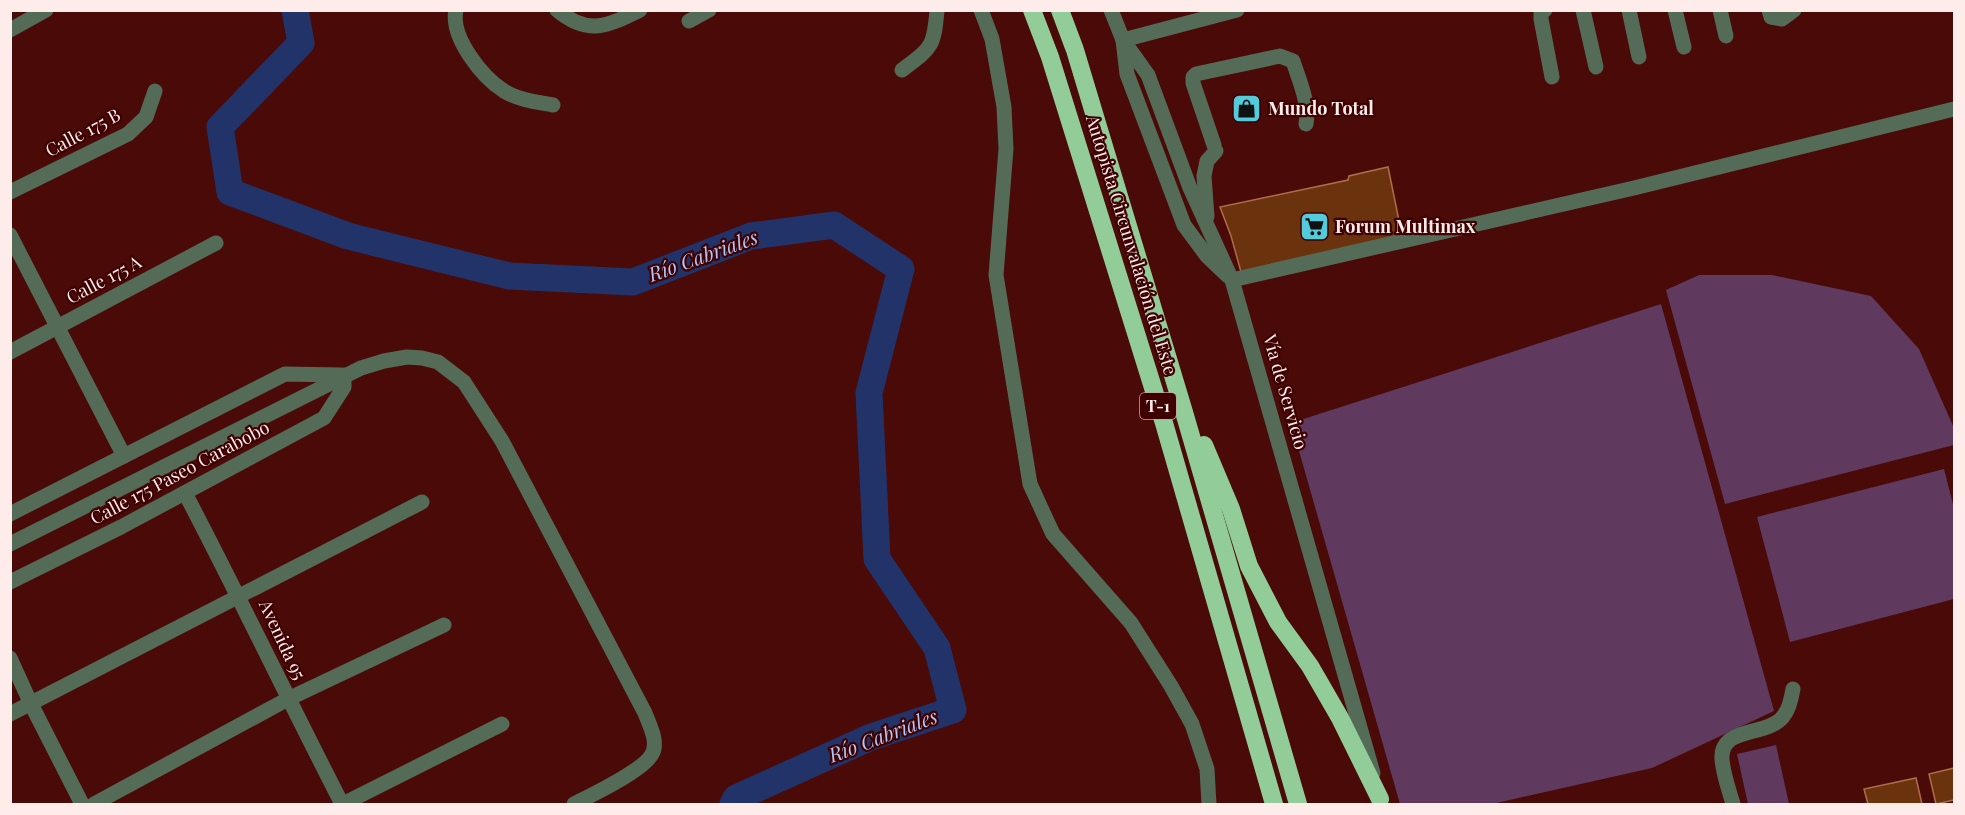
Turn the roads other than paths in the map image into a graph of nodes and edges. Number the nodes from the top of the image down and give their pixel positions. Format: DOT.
graph roads {
  1 [pos="46,10"];
  2 [pos="456,10"];
  3 [pos="557,10"];
  4 [pos="640,10"];
  5 [pos="709,10"];
  6 [pos="937,10"];
  7 [pos="981,10"];
  8 [pos="1032,10"];
  9 [pos="1060,10"];
  10 [pos="1111,10"];
  11 [pos="1238,10"];
  12 [pos="1545,10"];
  13 [pos="1583,10"];
  14 [pos="1629,10"];
  15 [pos="1675,10"];
  16 [pos="1720,10"];
  17 [pos="1769,10"];
  18 [pos="1794,10"];
  19 [pos="689,21"];
  20 [pos="10,30"];
  21 [pos="1726,36"];
  22 [pos="1124,40"];
  23 [pos="1684,47"];
  24 [pos="1639,57"];
  25 [pos="1596,67"];
  26 [pos="902,70"];
  27 [pos="1552,77"];
  28 [pos="155,91"];
  29 [pos="553,105"];
  30 [pos="1954,109"];
  31 [pos="1306,124"];
  32 [pos="1155,150"];
  33 [pos="1177,152"];
  34 [pos="1168,187"];
  35 [pos="1190,188"];
  36 [pos="10,192"];
  37 [pos="1207,223"];
  38 [pos="10,235"];
  39 [pos="216,243"];
  40 [pos="1232,280"];
  41 [pos="58,327"];
  42 [pos="10,352"];
  43 [pos="344,375"];
  44 [pos="1182,404"];
  45 [pos="124,456"];
  46 [pos="185,493"];
  47 [pos="422,502"];
  48 [pos="10,514"];
  49 [pos="10,544"];
  50 [pos="10,582"];
  51 [pos="239,597"];
  52 [pos="444,625"];
  53 [pos="10,658"];
  54 [pos="1793,689"];
  55 [pos="288,699"];
  56 [pos="31,704"];
  57 [pos="10,714"];
  58 [pos="502,724"];
  59 [pos="1381,802"];
  60 [pos="82,804"];
  61 [pos="94,804"];
  62 [pos="343,804"];
  63 [pos="574,804"];
  64 [pos="1209,804"];
  65 [pos="1274,804"];
  66 [pos="1298,804"];
  67 [pos="1733,804"];
  1 -- 20 [label="street"];
  2 -- 29 [label="street"];
  3 -- 4 [label="street"];
  5 -- 19 [label="street"];
  6 -- 26 [label="street"];
  7 -- 64 [label="street"];
  8 -- 65 [label="highway, Autopista Circunvalación del Este / T-1"];
  9 -- 44 [label="highway, Autopista Circunvalación del Este / T-1"];
  10 -- 22 [label="street"];
  11 -- 22 [label="street"];
  12 -- 27 [label="street"];
  13 -- 25 [label="street"];
  14 -- 24 [label="street"];
  15 -- 23 [label="street"];
  16 -- 21 [label="street"];
  17 -- 18 [label="street"];
  22 -- 32 [label="street"];
  22 -- 33 [label="street, Vía de Servicio"];
  28 -- 36 [label="street, Calle 175 B"];
  30 -- 40 [label="street"];
  31 -- 37 [label="street"];
  32 -- 33 [label="street"];
  32 -- 34 [label="street"];
  33 -- 35 [label="street, Vía de Servicio"];
  34 -- 35 [label="street"];
  34 -- 40 [label="street"];
  35 -- 37 [label="street, Vía de Servicio"];
  37 -- 40 [label="street, Vía de Servicio"];
  38 -- 41 [label="street"];
  39 -- 41 [label="street, Calle 175 A"];
  40 -- 59 [label="street, Vía de Servicio"];
  41 -- 42 [label="street, Calle 175 A"];
  41 -- 45 [label="street"];
  43 -- 45 [label="street"];
  43 -- 46 [label="street, Calle 175 Paseo Carabobo"];
  43 -- 49 [label="street, Calle 175 Paseo Carabobo"];
  43 -- 63 [label="street"];
  44 -- 59 [label="highway"];
  44 -- 66 [label="highway, Autopista Circunvalación del Este / T-1"];
  45 -- 48 [label="street"];
  46 -- 50 [label="street, Calle 175 Paseo Carabobo"];
  46 -- 51 [label="street, Avenida 95"];
  47 -- 51 [label="street"];
  51 -- 55 [label="street, Avenida 95"];
  51 -- 56 [label="street"];
  52 -- 55 [label="street"];
  53 -- 56 [label="street"];
  54 -- 67 [label="street"];
  55 -- 61 [label="street"];
  55 -- 62 [label="street, Avenida 95"];
  56 -- 57 [label="street"];
  56 -- 60 [label="street"];
  58 -- 62 [label="street"];
}
